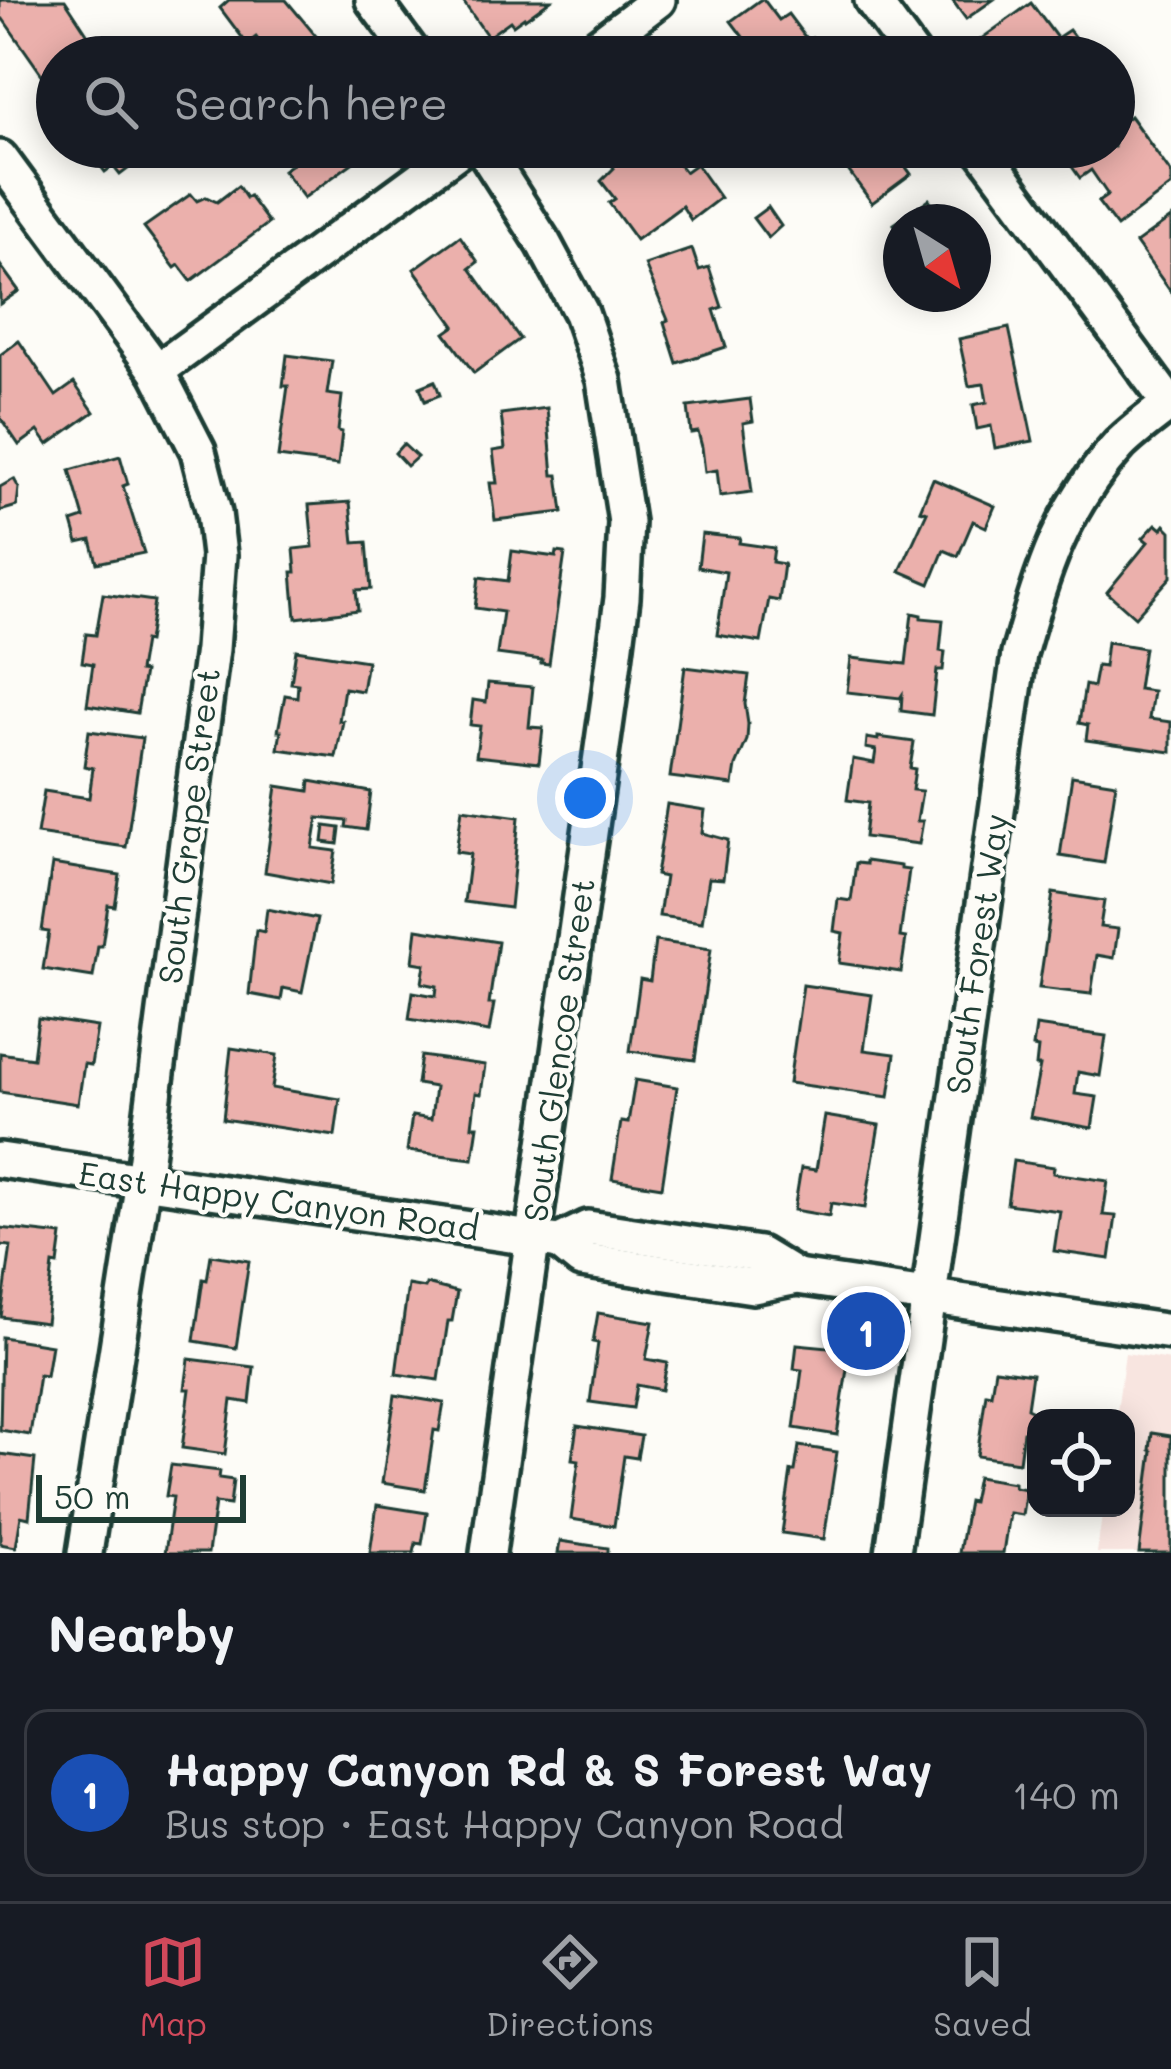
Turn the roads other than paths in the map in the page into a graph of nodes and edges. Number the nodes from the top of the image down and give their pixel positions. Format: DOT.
graph roads {
  1 [pos="373,0"];
  2 [pos="658,0"];
  3 [pos="872,0"];
  4 [pos="400,36"];
  5 [pos="611,36"];
  6 [pos="899,36"];
  7 [pos="0,158"];
  8 [pos="435,168"];
  9 [pos="495,168"];
  10 [pos="996,168"];
  11 [pos="157,370"];
  12 [pos="1170,403"];
  13 [pos="0,1160"];
  14 [pos="143,1181"];
  15 [pos="546,1240"];
  16 [pos="929,1296"];
  17 [pos="1171,1332"];
  18 [pos="85,1553"];
  19 [pos="488,1553"];
  20 [pos="893,1553"];
  1 -- 4 [label="street"];
  2 -- 5 [label="street"];
  3 -- 6 [label="street"];
  7 -- 11 [label="street, South Grape Street"];
  8 -- 11 [label="street"];
  9 -- 15 [label="street, South Glencoe Street"];
  10 -- 12 [label="street"];
  11 -- 14 [label="street, South Grape Street"];
  12 -- 16 [label="street, South Forest Way"];
  13 -- 14 [label="street, East Happy Canyon Road"];
  14 -- 15 [label="street, East Happy Canyon Road"];
  14 -- 18 [label="street, South Grape Street"];
  15 -- 16 [label="street, East Happy Canyon Road"];
  15 -- 19 [label="street, South Glencoe Street"];
  16 -- 17 [label="street, East Happy Canyon Road"];
  16 -- 20 [label="street, South Forest Way"];
}
